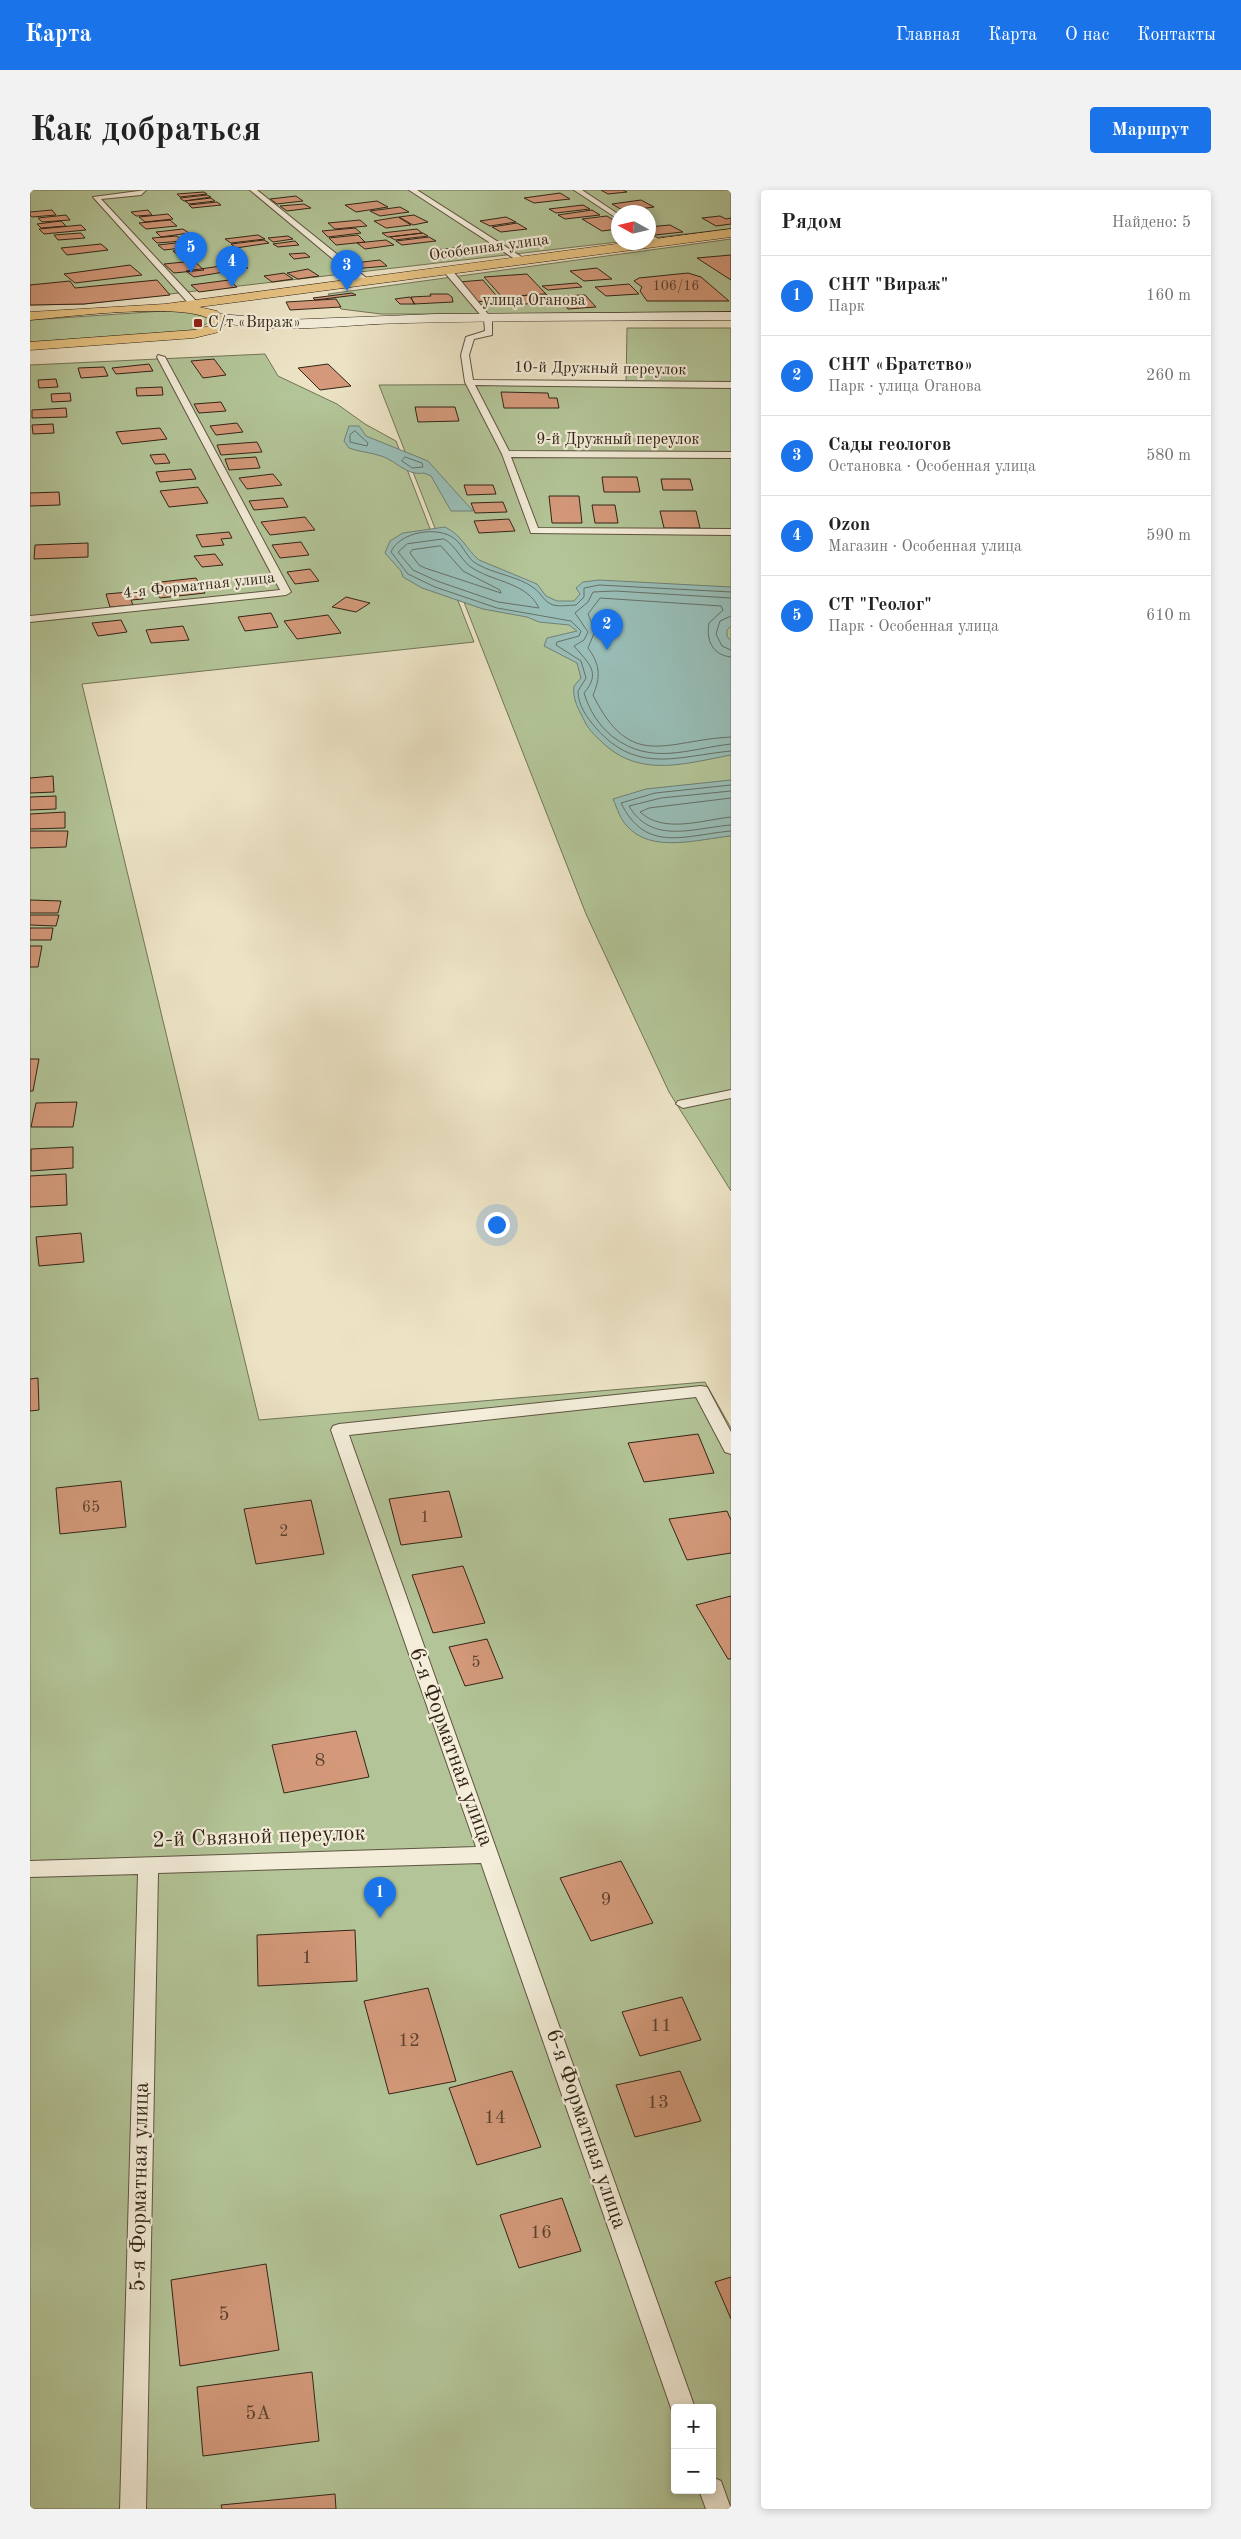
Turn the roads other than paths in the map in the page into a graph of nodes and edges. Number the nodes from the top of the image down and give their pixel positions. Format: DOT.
graph roads {
  1 [pos="253,190"];
  2 [pos="412,190"];
  3 [pos="577,190"];
  4 [pos="142,191"];
  5 [pos="611,212"];
  6 [pos="731,233"];
  7 [pos="656,239"];
  8 [pos="611,246"];
  9 [pos="524,261"];
  10 [pos="448,271"];
  11 [pos="366,282"];
  12 [pos="252,297"];
  13 [pos="194,304"];
  14 [pos="169,307"];
  15 [pos="30,316"];
  16 [pos="220,316"];
  17 [pos="731,316"];
  18 [pos="488,318"];
  19 [pos="337,321"];
  20 [pos="183,335"];
  21 [pos="30,346"];
  22 [pos="161,357"];
  23 [pos="469,382"];
  24 [pos="731,385"];
  25 [pos="506,454"];
  26 [pos="731,455"];
  27 [pos="731,532"];
  28 [pos="30,620"];
  29 [pos="731,1094"];
  30 [pos="683,1104"];
  31 [pos="731,1448"];
  32 [pos="490,1855"];
  33 [pos="148,1865"];
  34 [pos="30,1869"];
  35 [pos="682,2404"];
  36 [pos="713,2494"];
  37 [pos="133,2509"];
  38 [pos="719,2509"];
  1 -- 11 [label="lane"];
  2 -- 9 [label="lane"];
  3 -- 5 [label="lane"];
  4 -- 13 [label="lane"];
  6 -- 7 [label="main road, Особенная улица"];
  8 -- 9 [label="main road, Особенная улица"];
  9 -- 10 [label="main road, Особенная улица"];
  10 -- 11 [label="main road, Особенная улица"];
  10 -- 18 [label="lane"];
  11 -- 12 [label="main road, Особенная улица"];
  12 -- 13 [label="main road, Особенная улица"];
  12 -- 16 [label="main road, Особенная улица"];
  13 -- 14 [label="main road, Особенная улица"];
  14 -- 15 [label="main road"];
  14 -- 16 [label="main road"];
  16 -- 19 [label="main road, улица Оганова"];
  16 -- 20 [label="main road, Особенная улица"];
  17 -- 18 [label="main road, улица Оганова"];
  18 -- 19 [label="main road, улица Оганова"];
  18 -- 23 [label="lane"];
  19 -- 20 [label="main road, улица Оганова"];
  20 -- 21 [label="main road, Особенная улица"];
  22 -- 28 [label="lane, 4-я Форматная улица"];
  23 -- 24 [label="lane, 10-й Дружный переулок"];
  23 -- 25 [label="lane"];
  25 -- 26 [label="lane, 9-й Дружный переулок"];
  25 -- 27 [label="lane"];
  29 -- 30 [label="lane"];
  31 -- 32 [label="lane, 6-я Форматная улица"];
  32 -- 33 [label="lane, 2-й Связной переулок"];
  32 -- 35 [label="lane, 6-я Форматная улица"];
  33 -- 34 [label="lane, 2-й Связной переулок"];
  33 -- 37 [label="lane, 5-я Форматная улица"];
  36 -- 38 [label="lane"];
}
